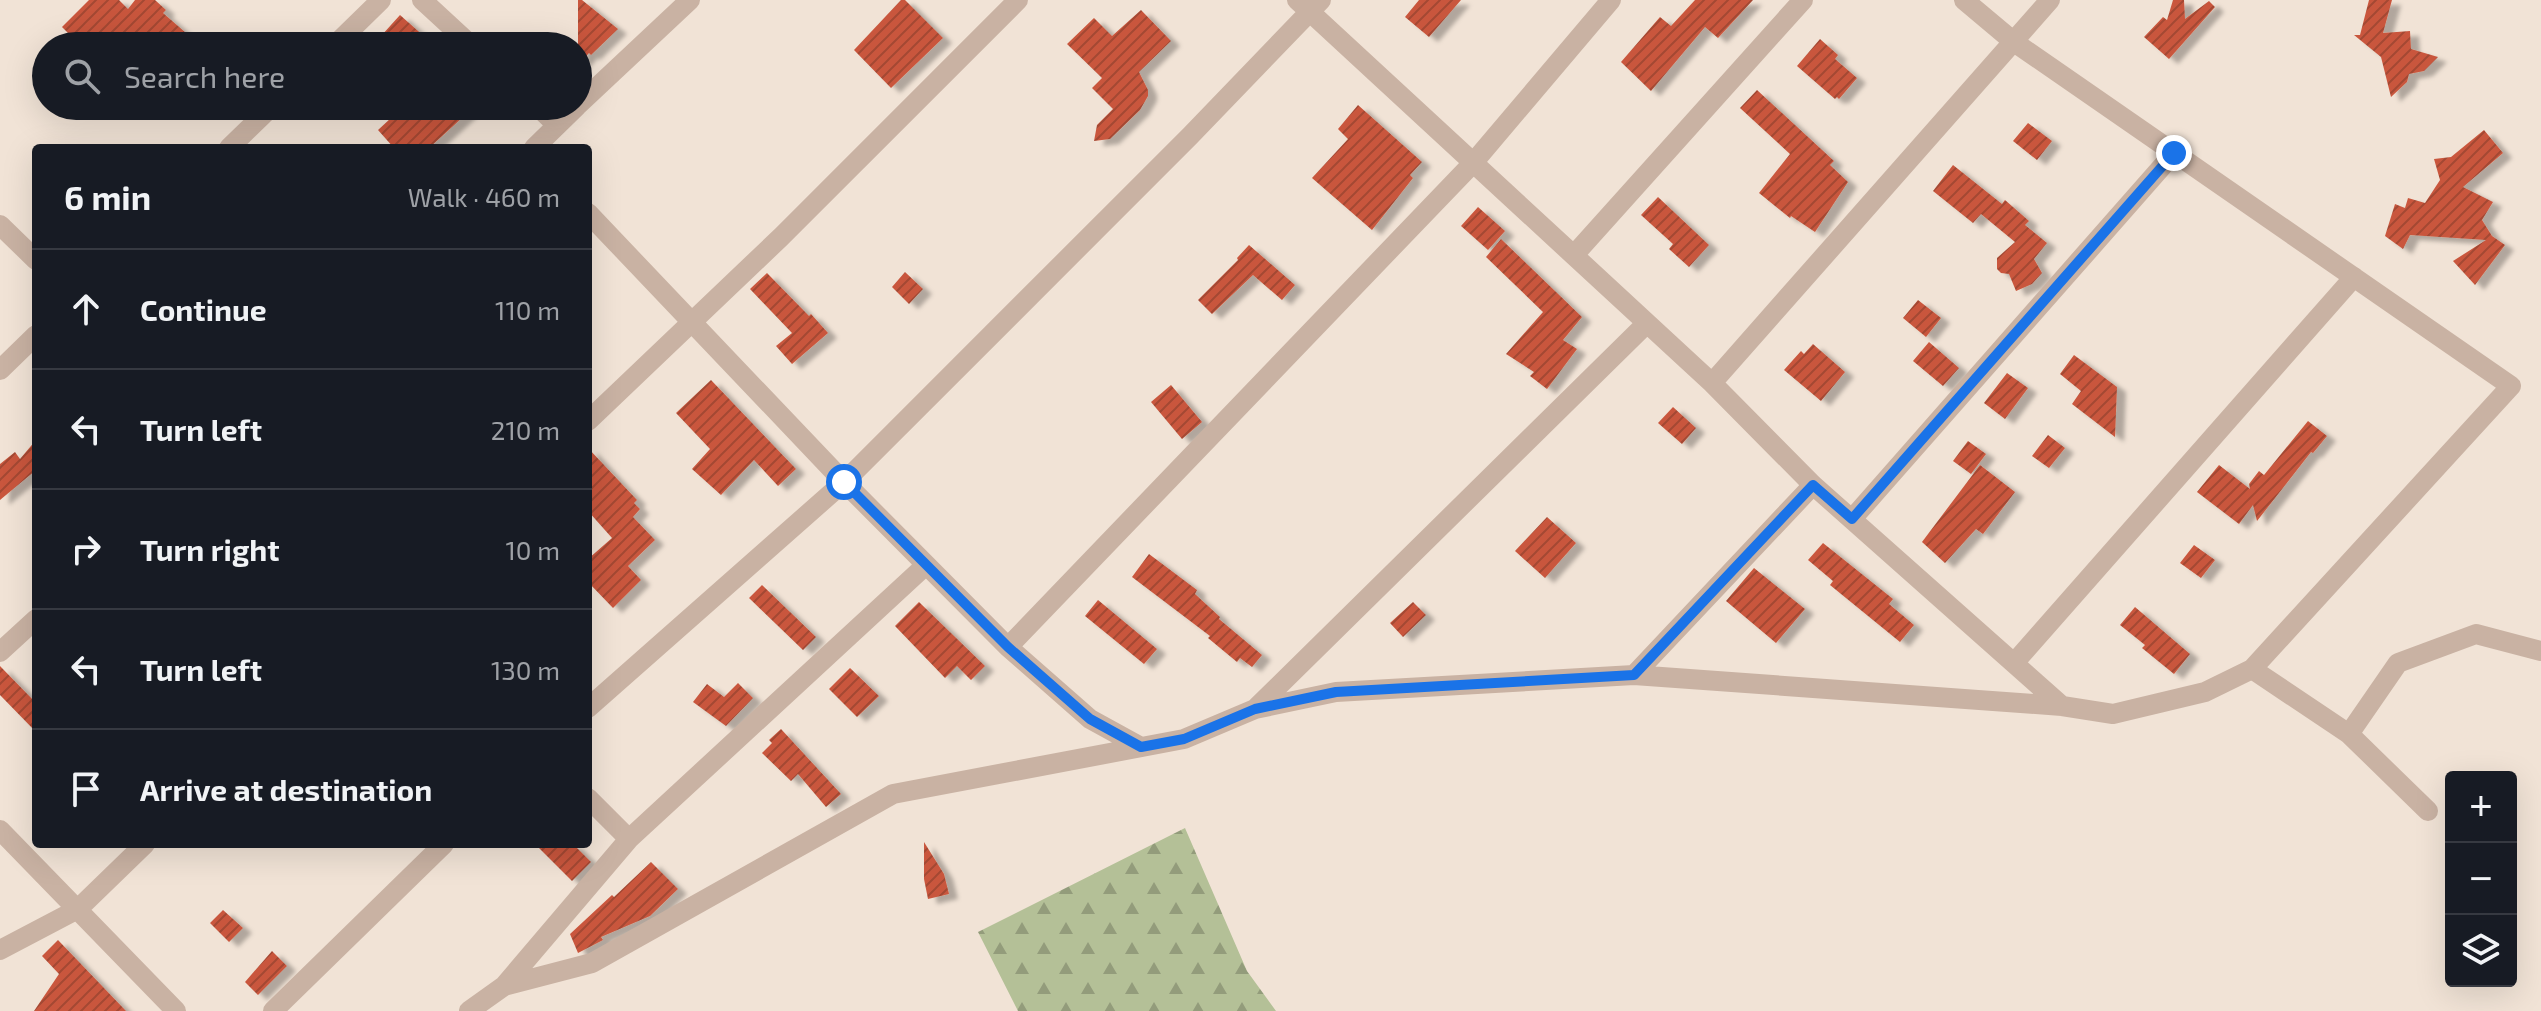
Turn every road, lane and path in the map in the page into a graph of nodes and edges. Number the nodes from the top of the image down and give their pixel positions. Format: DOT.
graph roads {
  1 [pos="381,0"];
  2 [pos="422,0"];
  3 [pos="690,0"];
  4 [pos="1018,0"];
  5 [pos="1611,0"];
  6 [pos="1803,0"];
  7 [pos="1964,0"];
  8 [pos="2050,0"];
  9 [pos="1309,4"];
  10 [pos="348,32"];
  11 [pos="457,32"];
  12 [pos="2014,42"];
  13 [pos="592,93"];
  14 [pos="258,120"];
  15 [pos="552,120"];
  16 [pos="563,120"];
  17 [pos="557,125"];
  18 [pos="233,144"];
  19 [pos="538,144"];
  20 [pos="2174,153"];
  21 [pos="1473,163"];
  22 [pos="592,217"];
  23 [pos="0,225"];
  24 [pos="1574,255"];
  25 [pos="32,256"];
  26 [pos="2354,277"];
  27 [pos="691,323"];
  28 [pos="1647,323"];
  29 [pos="32,339"];
  30 [pos="0,370"];
  31 [pos="1712,383"];
  32 [pos="592,417"];
  33 [pos="844,482"];
  34 [pos="1813,485"];
  35 [pos="1852,519"];
  36 [pos="926,565"];
  37 [pos="32,623"];
  38 [pos="1008,647"];
  39 [pos="2541,651"];
  40 [pos="0,652"];
  41 [pos="2014,663"];
  42 [pos="2252,669"];
  43 [pos="1634,675"];
  44 [pos="592,704"];
  45 [pos="2062,706"];
  46 [pos="1255,709"];
  47 [pos="2349,734"];
  48 [pos="1141,747"];
  49 [pos="592,802"];
  50 [pos="2428,811"];
  51 [pos="0,830"];
  52 [pos="629,839"];
  53 [pos="141,848"];
  54 [pos="440,848"];
  55 [pos="78,909"];
  56 [pos="0,950"];
  57 [pos="504,986"];
  58 [pos="176,1011"];
  59 [pos="273,1011"];
  60 [pos="469,1011"];
  1 -- 10 [label="street"];
  2 -- 11 [label="street"];
  3 -- 13 [label="street"];
  4 -- 27 [label="street"];
  5 -- 21 [label="street"];
  6 -- 24 [label="street"];
  7 -- 12 [label="street"];
  8 -- 12 [label="street"];
  9 -- 21 [label="street"];
  9 -- 33 [label="street"];
  12 -- 20 [label="street"];
  12 -- 31 [label="street"];
  14 -- 18 [label="street"];
  15 -- 17 [label="street"];
  16 -- 17 [label="street"];
  17 -- 19 [label="street"];
  20 -- 26 [label="street"];
  20 -- 35 [label="street"];
  21 -- 24 [label="street"];
  21 -- 38 [label="street"];
  22 -- 27 [label="street"];
  23 -- 25 [label="street"];
  24 -- 28 [label="street"];
  26 -- 41 [label="street"];
  26 -- 42 [label="street"];
  27 -- 32 [label="street"];
  27 -- 33 [label="street"];
  28 -- 31 [label="street"];
  28 -- 46 [label="street"];
  29 -- 30 [label="street"];
  31 -- 34 [label="street"];
  33 -- 36 [label="street"];
  33 -- 44 [label="street"];
  34 -- 35 [label="street"];
  34 -- 43 [label="street"];
  35 -- 41 [label="street"];
  36 -- 38 [label="street"];
  36 -- 52 [label="street"];
  37 -- 40 [label="street"];
  38 -- 48 [label="street"];
  39 -- 47 [label="street"];
  41 -- 45 [label="street"];
  42 -- 45 [label="street"];
  42 -- 47 [label="street"];
  43 -- 45 [label="street"];
  43 -- 46 [label="street"];
  46 -- 48 [label="street"];
  47 -- 50 [label="street"];
  48 -- 57 [label="street"];
  49 -- 52 [label="street"];
  51 -- 55 [label="street"];
  52 -- 57 [label="street"];
  53 -- 55 [label="street"];
  54 -- 59 [label="street"];
  55 -- 56 [label="street"];
  55 -- 58 [label="street"];
  57 -- 60 [label="street"];
}
